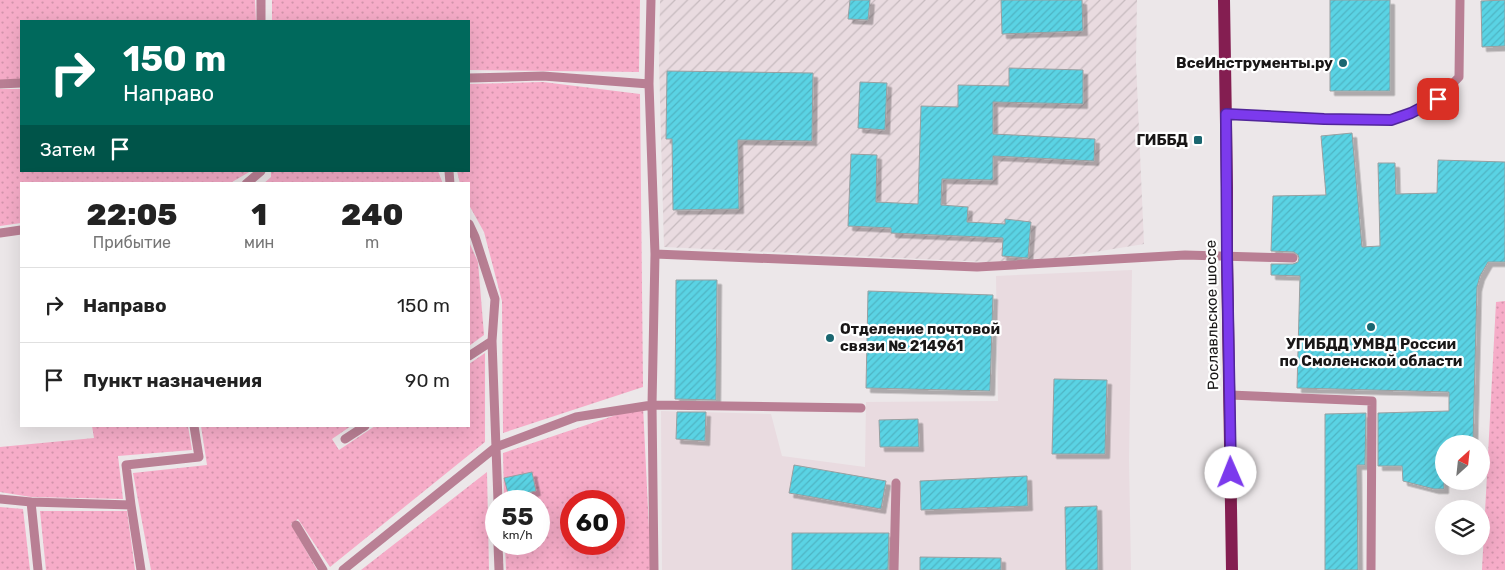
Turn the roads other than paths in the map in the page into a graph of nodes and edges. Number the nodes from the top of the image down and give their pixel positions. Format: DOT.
graph roads {
  1 [pos="261,0"];
  2 [pos="651,0"];
  3 [pos="1224,0"];
  4 [pos="1460,0"];
  5 [pos="261,20"];
  6 [pos="470,78"];
  7 [pos="0,84"];
  8 [pos="20,84"];
  9 [pos="649,84"];
  10 [pos="1226,114"];
  11 [pos="260,172"];
  12 [pos="248,182"];
  13 [pos="470,226"];
  14 [pos="20,230"];
  15 [pos="0,233"];
  16 [pos="655,254"];
  17 [pos="1227,257"];
  18 [pos="1293,258"];
  19 [pos="492,341"];
  20 [pos="470,355"];
  21 [pos="1230,395"];
  22 [pos="652,405"];
  23 [pos="861,408"];
  24 [pos="194,427"];
  25 [pos="363,427"];
  26 [pos="345,439"];
  27 [pos="496,447"];
  28 [pos="896,483"];
  29 [pos="498,490"];
  30 [pos="0,499"];
  31 [pos="32,502"];
  32 [pos="131,505"];
  33 [pos="296,525"];
  34 [pos="498,555"];
  35 [pos="38,570"];
  36 [pos="141,570"];
  37 [pos="323,570"];
  38 [pos="343,570"];
  39 [pos="499,570"];
  40 [pos="654,570"];
  41 [pos="894,570"];
  42 [pos="1232,570"];
  43 [pos="1371,570"];
  1 -- 5 [label="lane"];
  2 -- 9 [label="lane"];
  3 -- 10 [label="main road, Рославльское шоссе"];
  4 -- 10 [label="lane"];
  6 -- 9 [label="lane"];
  7 -- 8 [label="lane"];
  9 -- 16 [label="lane"];
  10 -- 17 [label="main road, Рославльское шоссе"];
  11 -- 12 [label="lane"];
  13 -- 19 [label="lane"];
  14 -- 15 [label="lane"];
  16 -- 17 [label="lane"];
  16 -- 22 [label="lane"];
  17 -- 18 [label="lane"];
  17 -- 21 [label="main road, Рославльское шоссе"];
  19 -- 20 [label="lane"];
  19 -- 27 [label="lane"];
  21 -- 42 [label="main road, Рославльское шоссе"];
  21 -- 43 [label="lane"];
  22 -- 23 [label="lane"];
  22 -- 27 [label="lane"];
  22 -- 40 [label="lane"];
  24 -- 32 [label="lane"];
  25 -- 26 [label="lane"];
  27 -- 29 [label="lane"];
  27 -- 38 [label="lane"];
  28 -- 41 [label="lane"];
  30 -- 31 [label="lane"];
  31 -- 32 [label="lane"];
  31 -- 35 [label="lane"];
  32 -- 36 [label="lane"];
  33 -- 37 [label="lane"];
  34 -- 39 [label="lane"];
}
